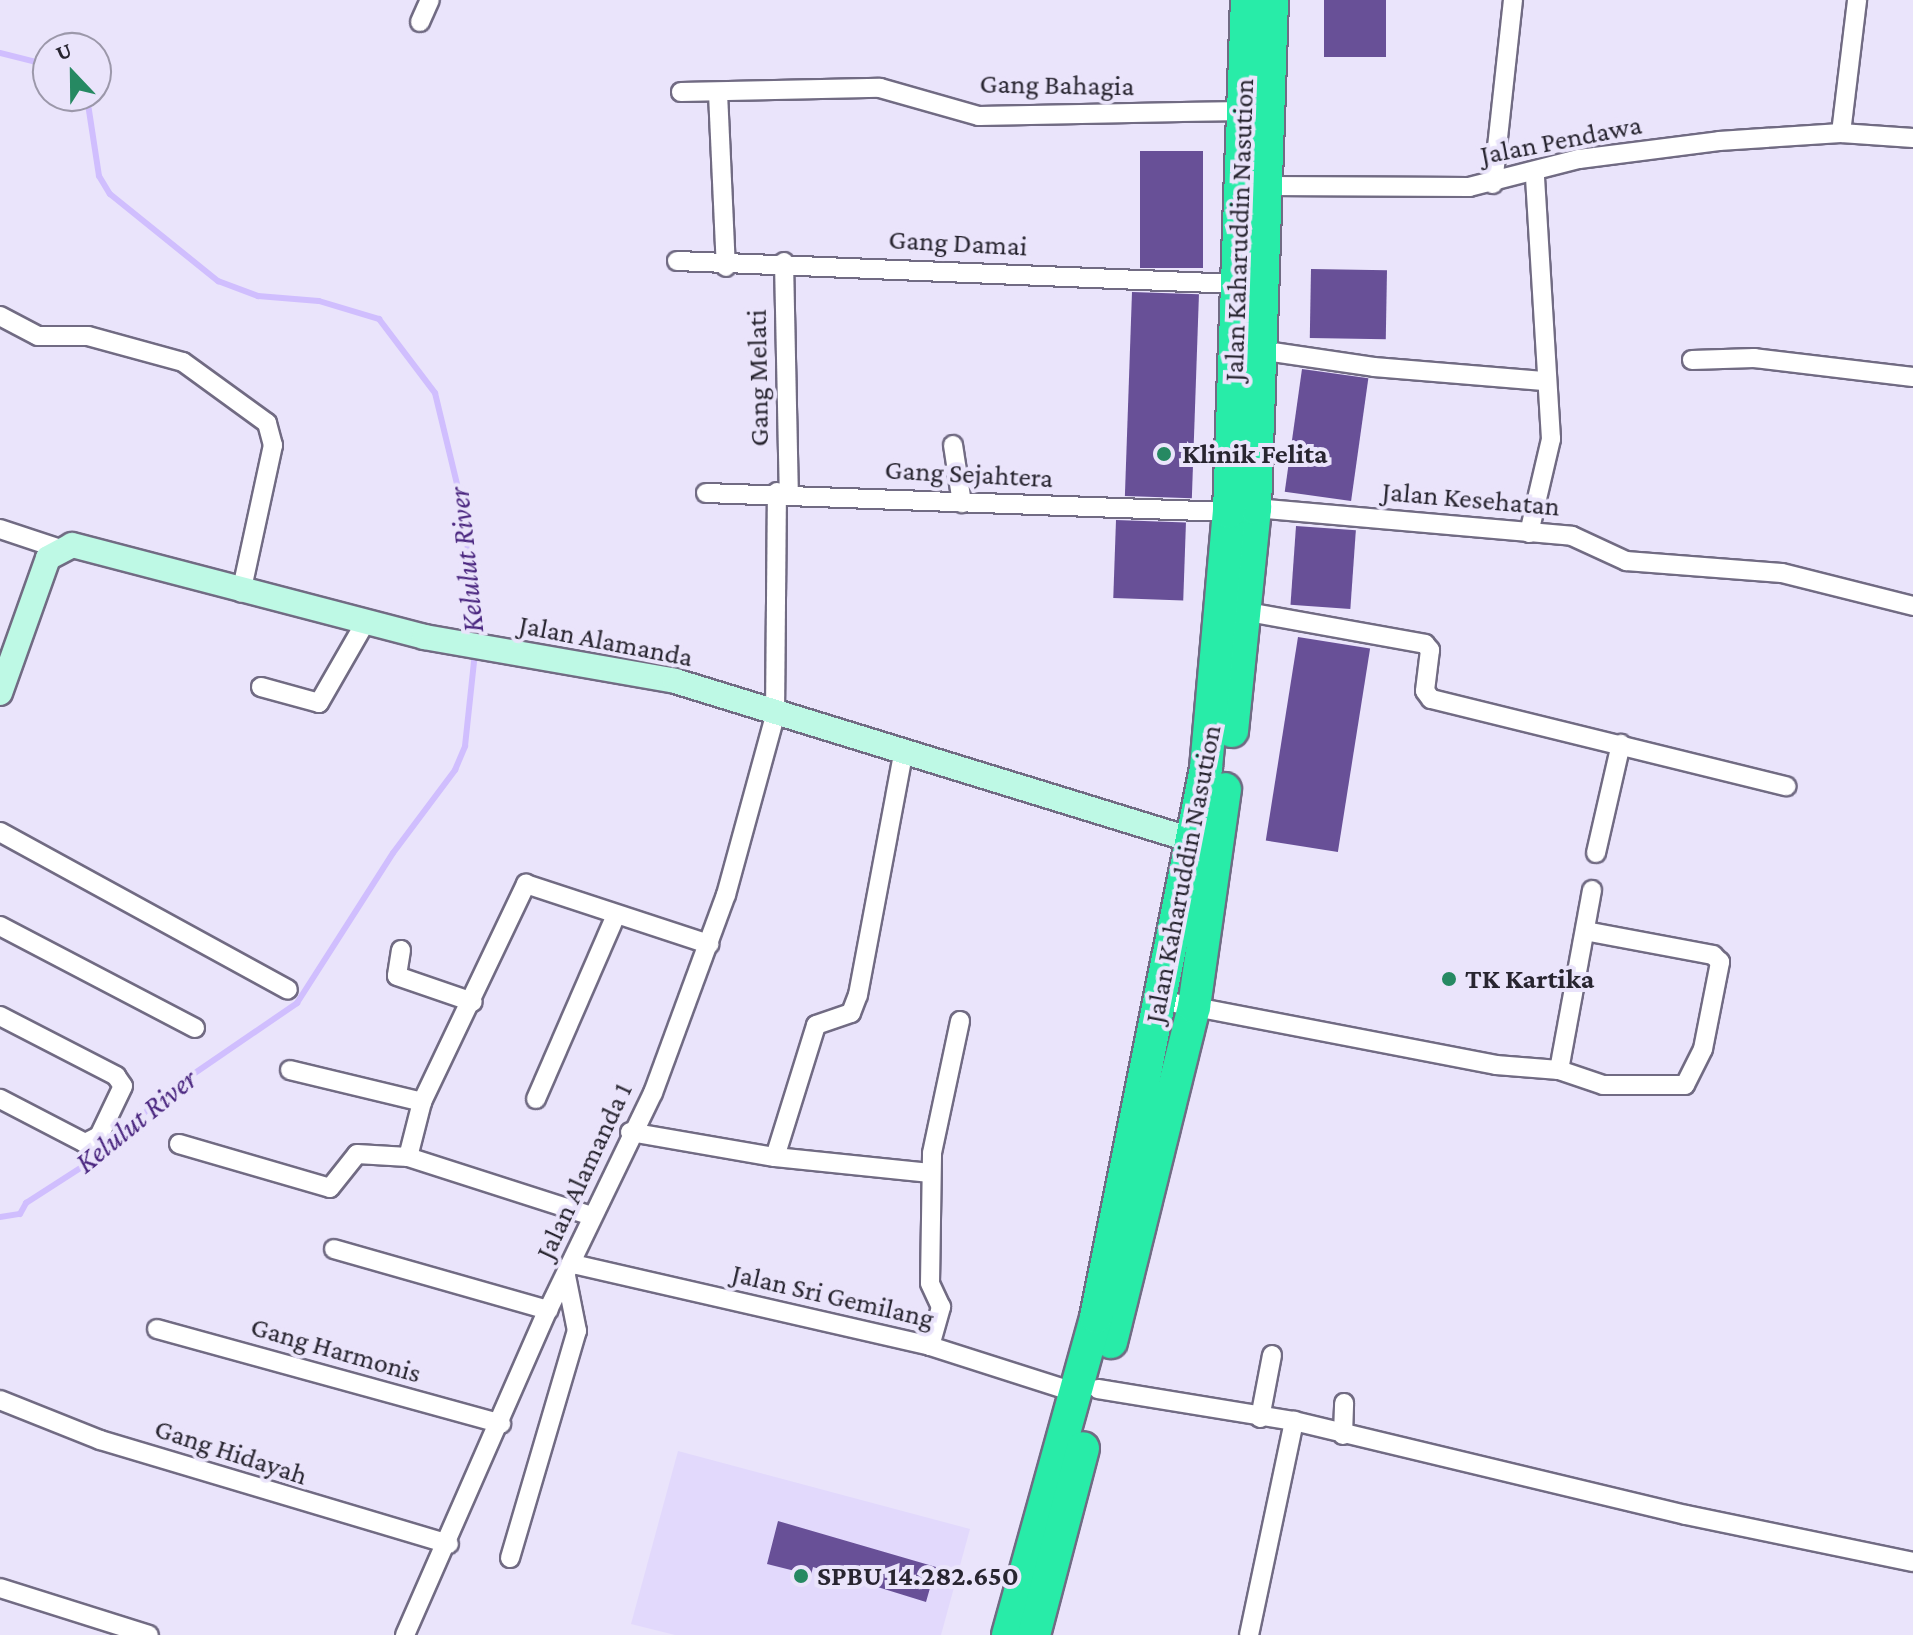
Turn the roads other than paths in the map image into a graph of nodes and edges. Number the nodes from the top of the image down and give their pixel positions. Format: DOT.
graph roads {
  1 [pos="430,0"];
  2 [pos="1247,0"];
  3 [pos="1272,0"];
  4 [pos="1513,0"];
  5 [pos="1857,0"];
  6 [pos="420,22"];
  7 [pos="681,92"];
  8 [pos="718,93"];
  9 [pos="1244,111"];
  10 [pos="1841,133"];
  11 [pos="1913,138"];
  12 [pos="1535,174"];
  13 [pos="1493,184"];
  14 [pos="1268,186"];
  15 [pos="677,261"];
  16 [pos="784,262"];
  17 [pos="726,267"];
  18 [pos="1238,284"];
  19 [pos="0,316"];
  20 [pos="1259,350"];
  21 [pos="1692,360"];
  22 [pos="1913,377"];
  23 [pos="1546,381"];
  24 [pos="953,445"];
  25 [pos="706,493"];
  26 [pos="783,493"];
  27 [pos="962,503"];
  28 [pos="1242,510"];
  29 [pos="0,529"];
  30 [pos="1529,533"];
  31 [pos="60,549"];
  32 [pos="241,593"];
  33 [pos="1913,606"];
  34 [pos="1248,612"];
  35 [pos="365,623"];
  36 [pos="261,687"];
  37 [pos="0,693"];
  38 [pos="775,716"];
  39 [pos="1621,744"];
  40 [pos="903,754"];
  41 [pos="1786,786"];
  42 [pos="0,832"];
  43 [pos="1195,841"];
  44 [pos="1596,853"];
  45 [pos="1592,890"];
  46 [pos="616,915"];
  47 [pos="0,926"];
  48 [pos="1585,931"];
  49 [pos="709,944"];
  50 [pos="401,950"];
  51 [pos="288,990"];
  52 [pos="1159,1000"];
  53 [pos="473,1002"];
  54 [pos="1194,1007"];
  55 [pos="0,1016"];
  56 [pos="960,1021"];
  57 [pos="195,1028"];
  58 [pos="290,1070"];
  59 [pos="1559,1070"];
  60 [pos="0,1099"];
  61 [pos="536,1099"];
  62 [pos="422,1102"];
  63 [pos="630,1132"];
  64 [pos="179,1144"];
  65 [pos="408,1157"];
  66 [pos="775,1157"];
  67 [pos="930,1173"];
  68 [pos="592,1216"];
  69 [pos="334,1249"];
  70 [pos="570,1270"];
  71 [pos="548,1310"];
  72 [pos="157,1329"];
  73 [pos="930,1346"];
  74 [pos="1272,1355"];
  75 [pos="1088,1391"];
  76 [pos="0,1400"];
  77 [pos="1344,1403"];
  78 [pos="1260,1418"];
  79 [pos="1294,1421"];
  80 [pos="501,1424"];
  81 [pos="1343,1435"];
  82 [pos="449,1544"];
  83 [pos="510,1558"];
  84 [pos="1913,1562"];
  85 [pos="0,1588"];
  86 [pos="149,1635"];
  87 [pos="405,1635"];
  88 [pos="1008,1635"];
  89 [pos="1034,1635"];
  90 [pos="1249,1635"];
  1 -- 6 [label="street"];
  2 -- 9 [label="highway, Jalan Kaharuddin Nasution"];
  3 -- 14 [label="highway, Jalan Kaharuddin Nasution"];
  4 -- 13 [label="street"];
  5 -- 10 [label="street"];
  7 -- 8 [label="street, Gang Bahagia"];
  8 -- 9 [label="street, Gang Bahagia"];
  8 -- 17 [label="street"];
  9 -- 18 [label="highway, Jalan Kaharuddin Nasution"];
  10 -- 11 [label="street, Jalan Pendawa"];
  10 -- 12 [label="street, Jalan Pendawa"];
  12 -- 13 [label="street, Jalan Pendawa"];
  12 -- 23 [label="street"];
  13 -- 14 [label="street, Jalan Pendawa"];
  14 -- 20 [label="highway, Jalan Kaharuddin Nasution"];
  15 -- 17 [label="street, Gang Damai"];
  16 -- 17 [label="street, Gang Damai"];
  16 -- 18 [label="street, Gang Damai"];
  16 -- 26 [label="street, Gang Melati"];
  18 -- 28 [label="highway, Jalan Kaharuddin Nasution"];
  19 -- 32 [label="street"];
  20 -- 23 [label="street"];
  20 -- 28 [label="highway, Jalan Kaharuddin Nasution"];
  21 -- 22 [label="street"];
  23 -- 30 [label="street"];
  24 -- 27 [label="street"];
  25 -- 26 [label="street, Gang Sejahtera"];
  26 -- 27 [label="street, Gang Sejahtera"];
  26 -- 38 [label="street, Gang Melati"];
  27 -- 28 [label="street, Gang Sejahtera"];
  28 -- 30 [label="street, Jalan Kesehatan"];
  28 -- 34 [label="highway, Jalan Kaharuddin Nasution"];
  28 -- 43 [label="highway, Jalan Kaharuddin Nasution"];
  29 -- 31 [label="street"];
  30 -- 33 [label="street, Jalan Kesehatan"];
  31 -- 32 [label="street, Jalan Alamanda"];
  31 -- 37 [label="street"];
  32 -- 35 [label="street, Jalan Alamanda"];
  34 -- 39 [label="street"];
  34 -- 54 [label="highway, Jalan Kaharuddin Nasution"];
  35 -- 36 [label="street"];
  35 -- 38 [label="street, Jalan Alamanda"];
  38 -- 40 [label="street, Jalan Alamanda"];
  38 -- 49 [label="street, Jalan Alamanda 1"];
  39 -- 41 [label="street"];
  39 -- 44 [label="street"];
  40 -- 43 [label="street, Jalan Alamanda"];
  40 -- 66 [label="street"];
  42 -- 51 [label="street"];
  43 -- 52 [label="highway, Jalan Kaharuddin Nasution"];
  45 -- 48 [label="street"];
  46 -- 49 [label="street"];
  46 -- 53 [label="street"];
  46 -- 61 [label="street"];
  47 -- 57 [label="street"];
  48 -- 59 [label="street"];
  48 -- 59 [label="street"];
  49 -- 63 [label="street, Jalan Alamanda 1"];
  50 -- 53 [label="street"];
  52 -- 54 [label="street"];
  52 -- 75 [label="highway, Jalan Kaharuddin Nasution"];
  53 -- 62 [label="street"];
  54 -- 59 [label="street"];
  54 -- 75 [label="highway, Jalan Kaharuddin Nasution"];
  55 -- 60 [label="street"];
  56 -- 67 [label="street"];
  58 -- 62 [label="street"];
  62 -- 65 [label="street"];
  63 -- 66 [label="street"];
  63 -- 68 [label="street, Jalan Alamanda 1"];
  64 -- 65 [label="street"];
  65 -- 68 [label="street"];
  66 -- 67 [label="street"];
  67 -- 73 [label="street"];
  68 -- 70 [label="street, Jalan Alamanda 1"];
  69 -- 71 [label="street"];
  70 -- 71 [label="street, Jalan Alamanda 1"];
  70 -- 73 [label="street, Jalan Sri Gemilang"];
  70 -- 83 [label="street"];
  71 -- 80 [label="street, Jalan Alamanda 1"];
  72 -- 80 [label="street, Gang Harmonis"];
  73 -- 75 [label="street, Jalan Sri Gemilang"];
  74 -- 78 [label="street"];
  75 -- 78 [label="street, Jalan Sri Gemilang"];
  75 -- 88 [label="highway, Jalan Kaharuddin Nasution"];
  75 -- 89 [label="highway, Jalan Kaharuddin Nasution"];
  76 -- 82 [label="street, Gang Hidayah"];
  77 -- 81 [label="street"];
  78 -- 79 [label="street, Jalan Sri Gemilang"];
  79 -- 81 [label="street, Jalan Sri Gemilang"];
  79 -- 90 [label="street"];
  80 -- 82 [label="street, Jalan Alamanda 1"];
  81 -- 84 [label="street, Jalan Sri Gemilang"];
  82 -- 87 [label="street, Jalan Alamanda 1"];
  85 -- 86 [label="street"];
}
